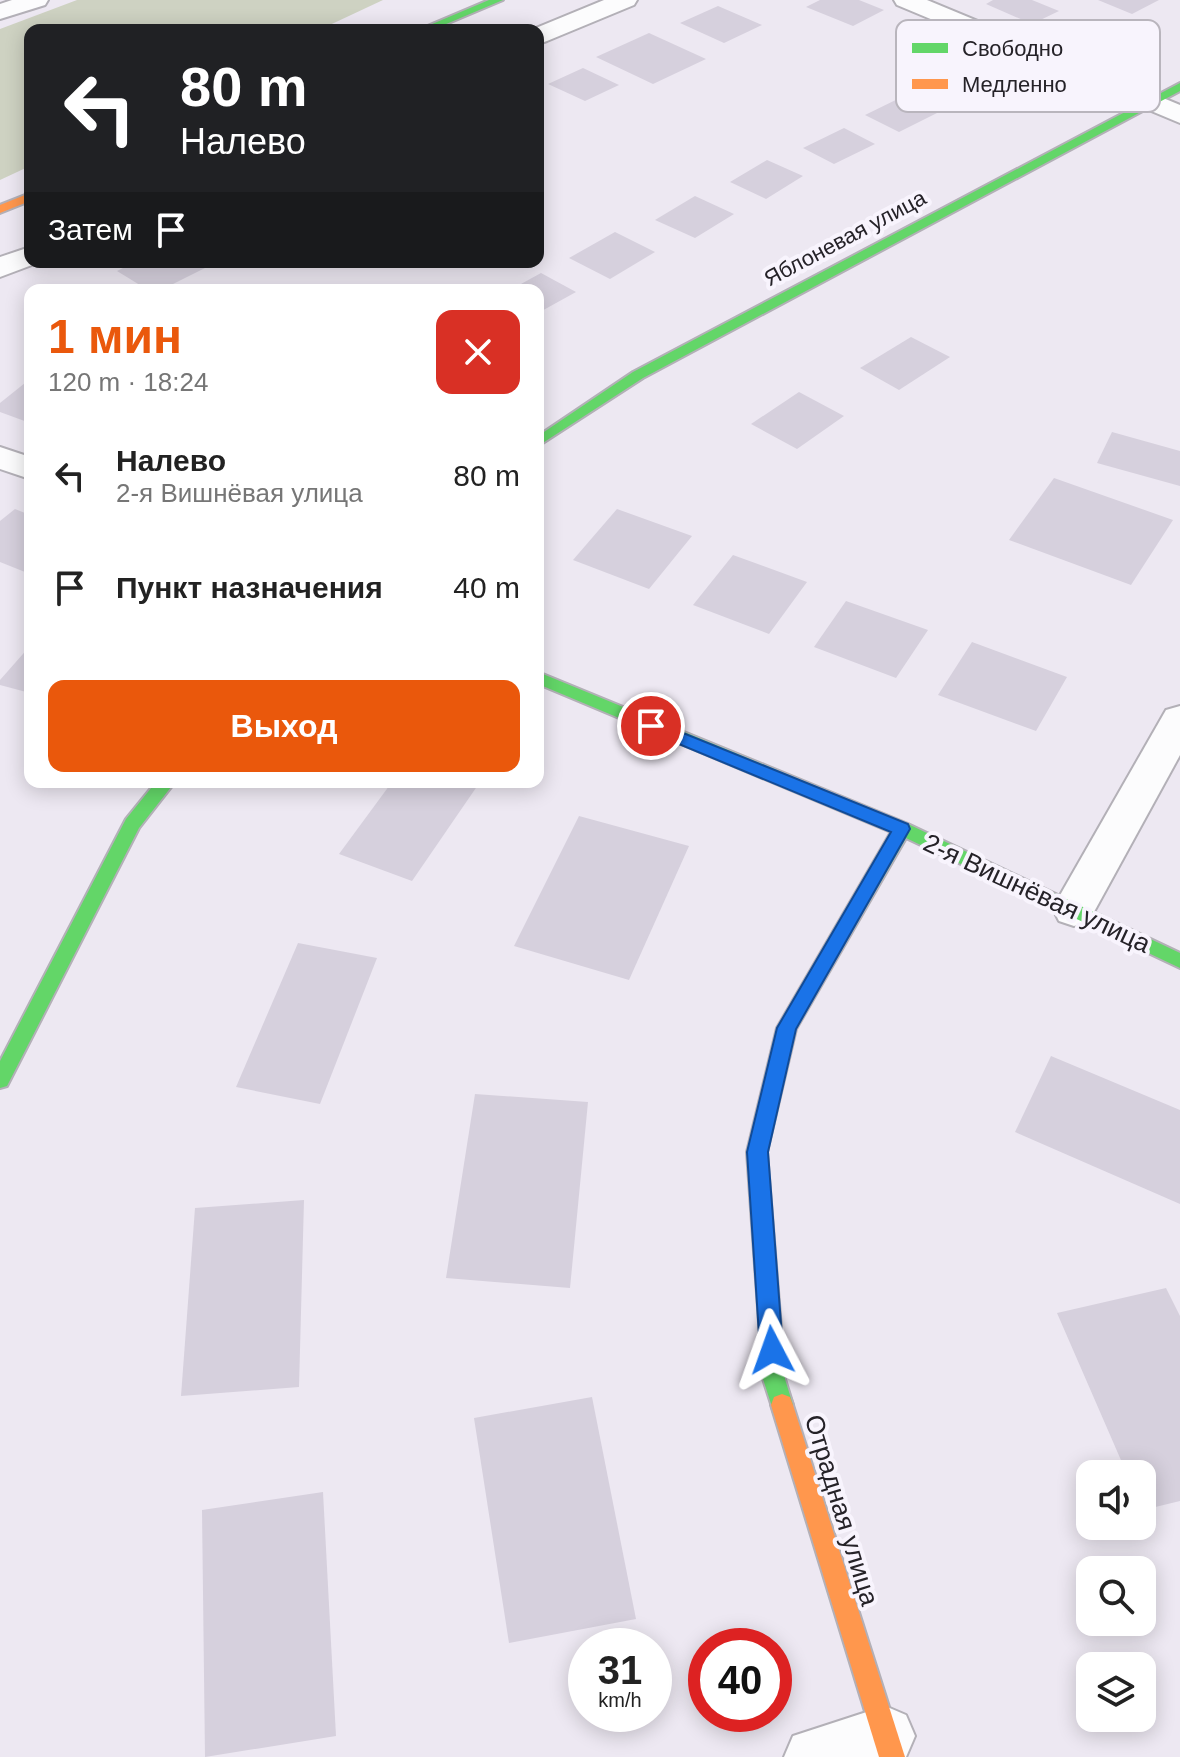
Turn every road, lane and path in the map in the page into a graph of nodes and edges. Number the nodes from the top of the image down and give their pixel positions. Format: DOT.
graph roads {
  1 [pos="36,0"];
  2 [pos="498,0"];
  3 [pos="625,0"];
  4 [pos="906,0"];
  5 [pos="0,12"];
  6 [pos="953,20"];
  7 [pos="438,24"];
  8 [pos="544,34"];
  9 [pos="1180,86"];
  10 [pos="1160,97"];
  11 [pos="1160,108"];
  12 [pos="1131,112"];
  13 [pos="1180,115"];
  14 [pos="24,199"];
  15 [pos="0,209"];
  16 [pos="24,258"];
  17 [pos="0,268"];
  18 [pos="544,438"];
  19 [pos="0,457"];
  20 [pos="24,467"];
  21 [pos="544,680"];
  22 [pos="1180,720"];
  23 [pos="161,788"];
  24 [pos="902,829"];
  25 [pos="1074,909"];
  26 [pos="1180,961"];
  27 [pos="0,1080"];
  28 [pos="888,1747"];
  29 [pos="814,1757"];
  1 -- 5 [label="street"];
  2 -- 7 [label="street"];
  3 -- 8 [label="street"];
  4 -- 6 [label="street"];
  9 -- 10 [label="street, Яблоневая улица"];
  11 -- 13 [label="street"];
  12 -- 18 [label="street, Яблоневая улица"];
  14 -- 15 [label="street"];
  16 -- 17 [label="street"];
  19 -- 20 [label="street"];
  21 -- 24 [label="street, 2-я Вишнёвая улица"];
  22 -- 25 [label="street"];
  23 -- 27 [label="street"];
  24 -- 25 [label="street, 2-я Вишнёвая улица"];
  24 -- 28 [label="street, Отрадная улица"];
  25 -- 26 [label="street, 2-я Вишнёвая улица"];
  28 -- 29 [label="street"];
}
